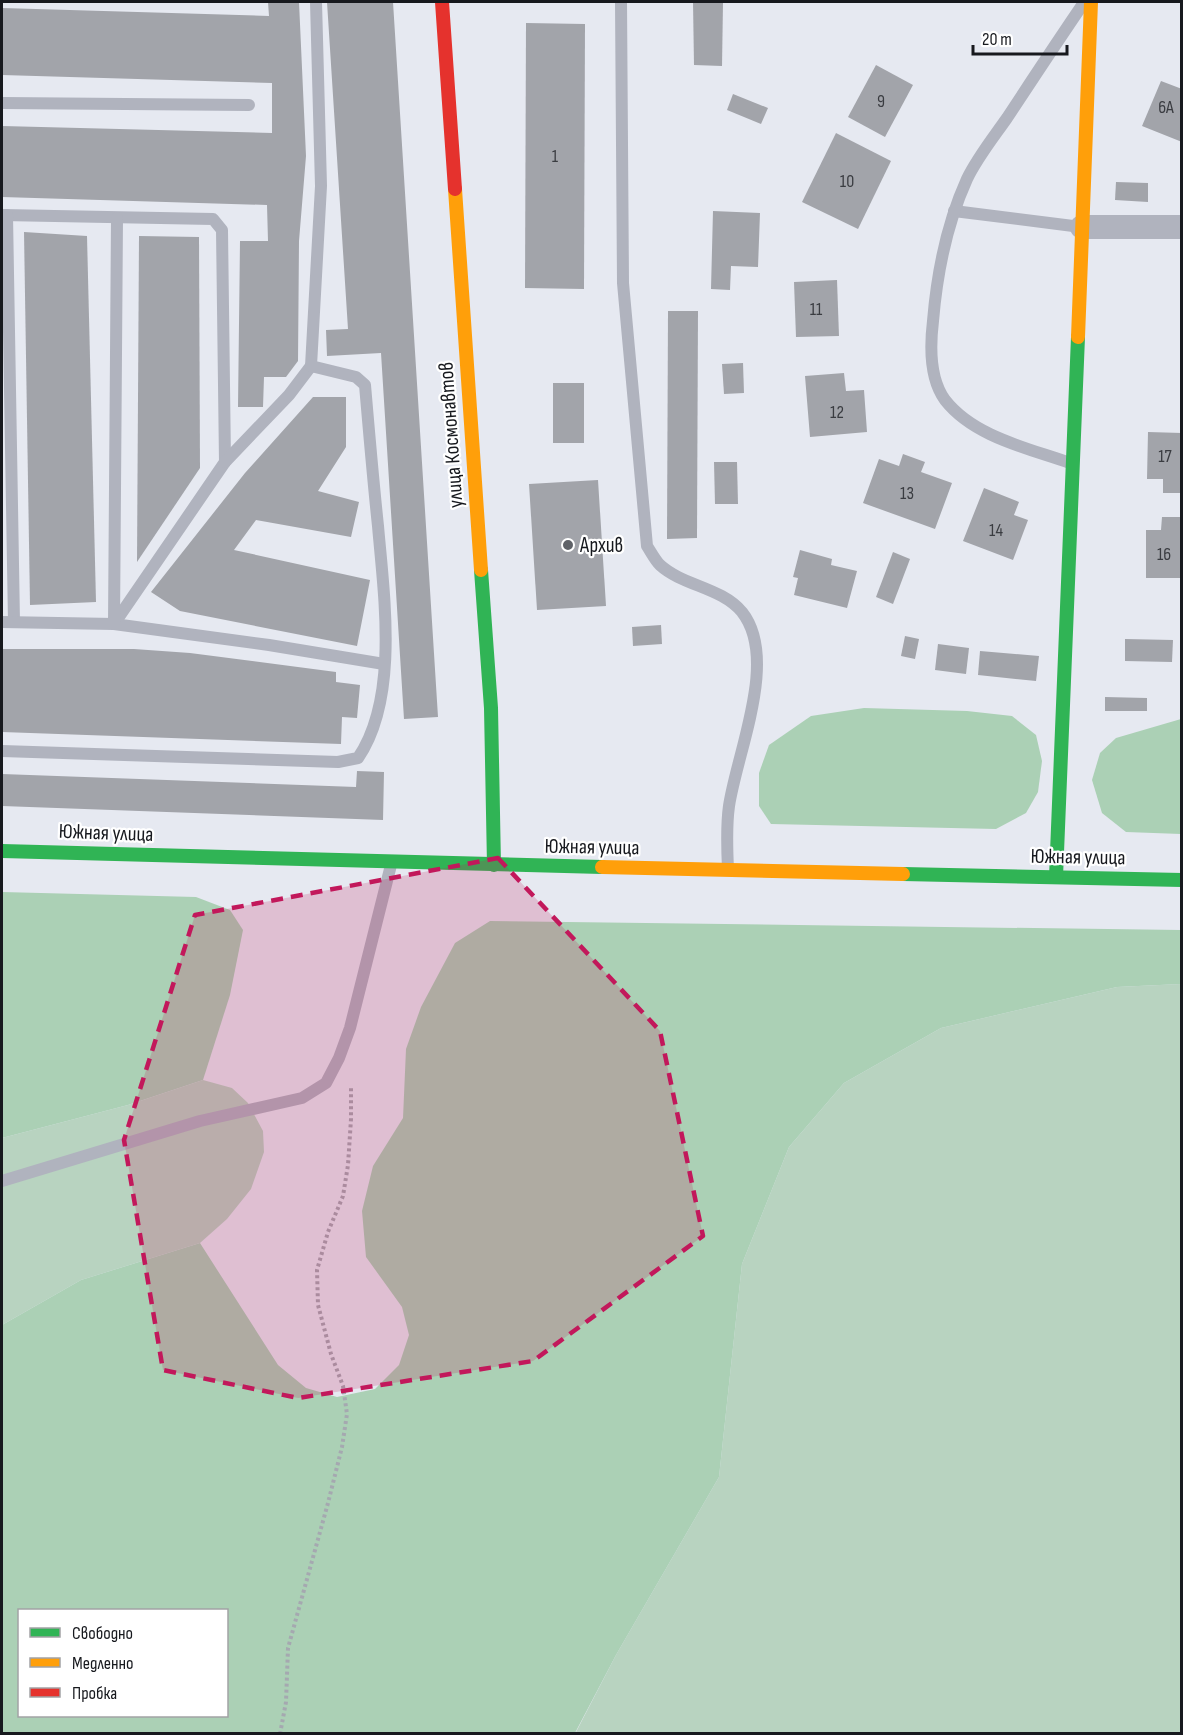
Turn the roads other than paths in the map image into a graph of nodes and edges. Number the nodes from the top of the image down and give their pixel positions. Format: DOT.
graph roads {
  1 [pos="315,2"];
  2 [pos="442,2"];
  3 [pos="621,2"];
  4 [pos="1085,2"];
  5 [pos="1091,2"];
  6 [pos="2,103"];
  7 [pos="249,105"];
  8 [pos="954,211"];
  9 [pos="4,215"];
  10 [pos="117,218"];
  11 [pos="1082,227"];
  12 [pos="1182,227"];
  13 [pos="311,366"];
  14 [pos="225,462"];
  15 [pos="1074,464"];
  16 [pos="8,622"];
  17 [pos="114,624"];
  18 [pos="384,664"];
  19 [pos="2,751"];
  20 [pos="2,851"];
  21 [pos="391,862"];
  22 [pos="494,865"];
  23 [pos="729,871"];
  24 [pos="1056,877"];
  25 [pos="1182,880"];
  26 [pos="2,1181"];
  1 -- 13 [label="lane"];
  2 -- 22 [label="street, улица Космонавтов"];
  3 -- 23 [label="lane"];
  4 -- 8 [label="lane"];
  5 -- 11 [label="street"];
  6 -- 7 [label="lane"];
  8 -- 11 [label="lane"];
  8 -- 15 [label="lane"];
  9 -- 10 [label="lane"];
  9 -- 16 [label="lane"];
  10 -- 14 [label="lane"];
  10 -- 17 [label="lane"];
  11 -- 12 [label="street"];
  11 -- 15 [label="street"];
  13 -- 14 [label="lane"];
  13 -- 18 [label="lane"];
  14 -- 17 [label="lane"];
  15 -- 24 [label="street"];
  16 -- 17 [label="lane"];
  17 -- 18 [label="lane"];
  18 -- 19 [label="lane"];
  20 -- 21 [label="street, Южная улица"];
  21 -- 22 [label="street, Южная улица"];
  21 -- 26 [label="lane"];
  22 -- 23 [label="street, Южная улица"];
  23 -- 24 [label="street, Южная улица"];
  24 -- 25 [label="street, Южная улица"];
}
